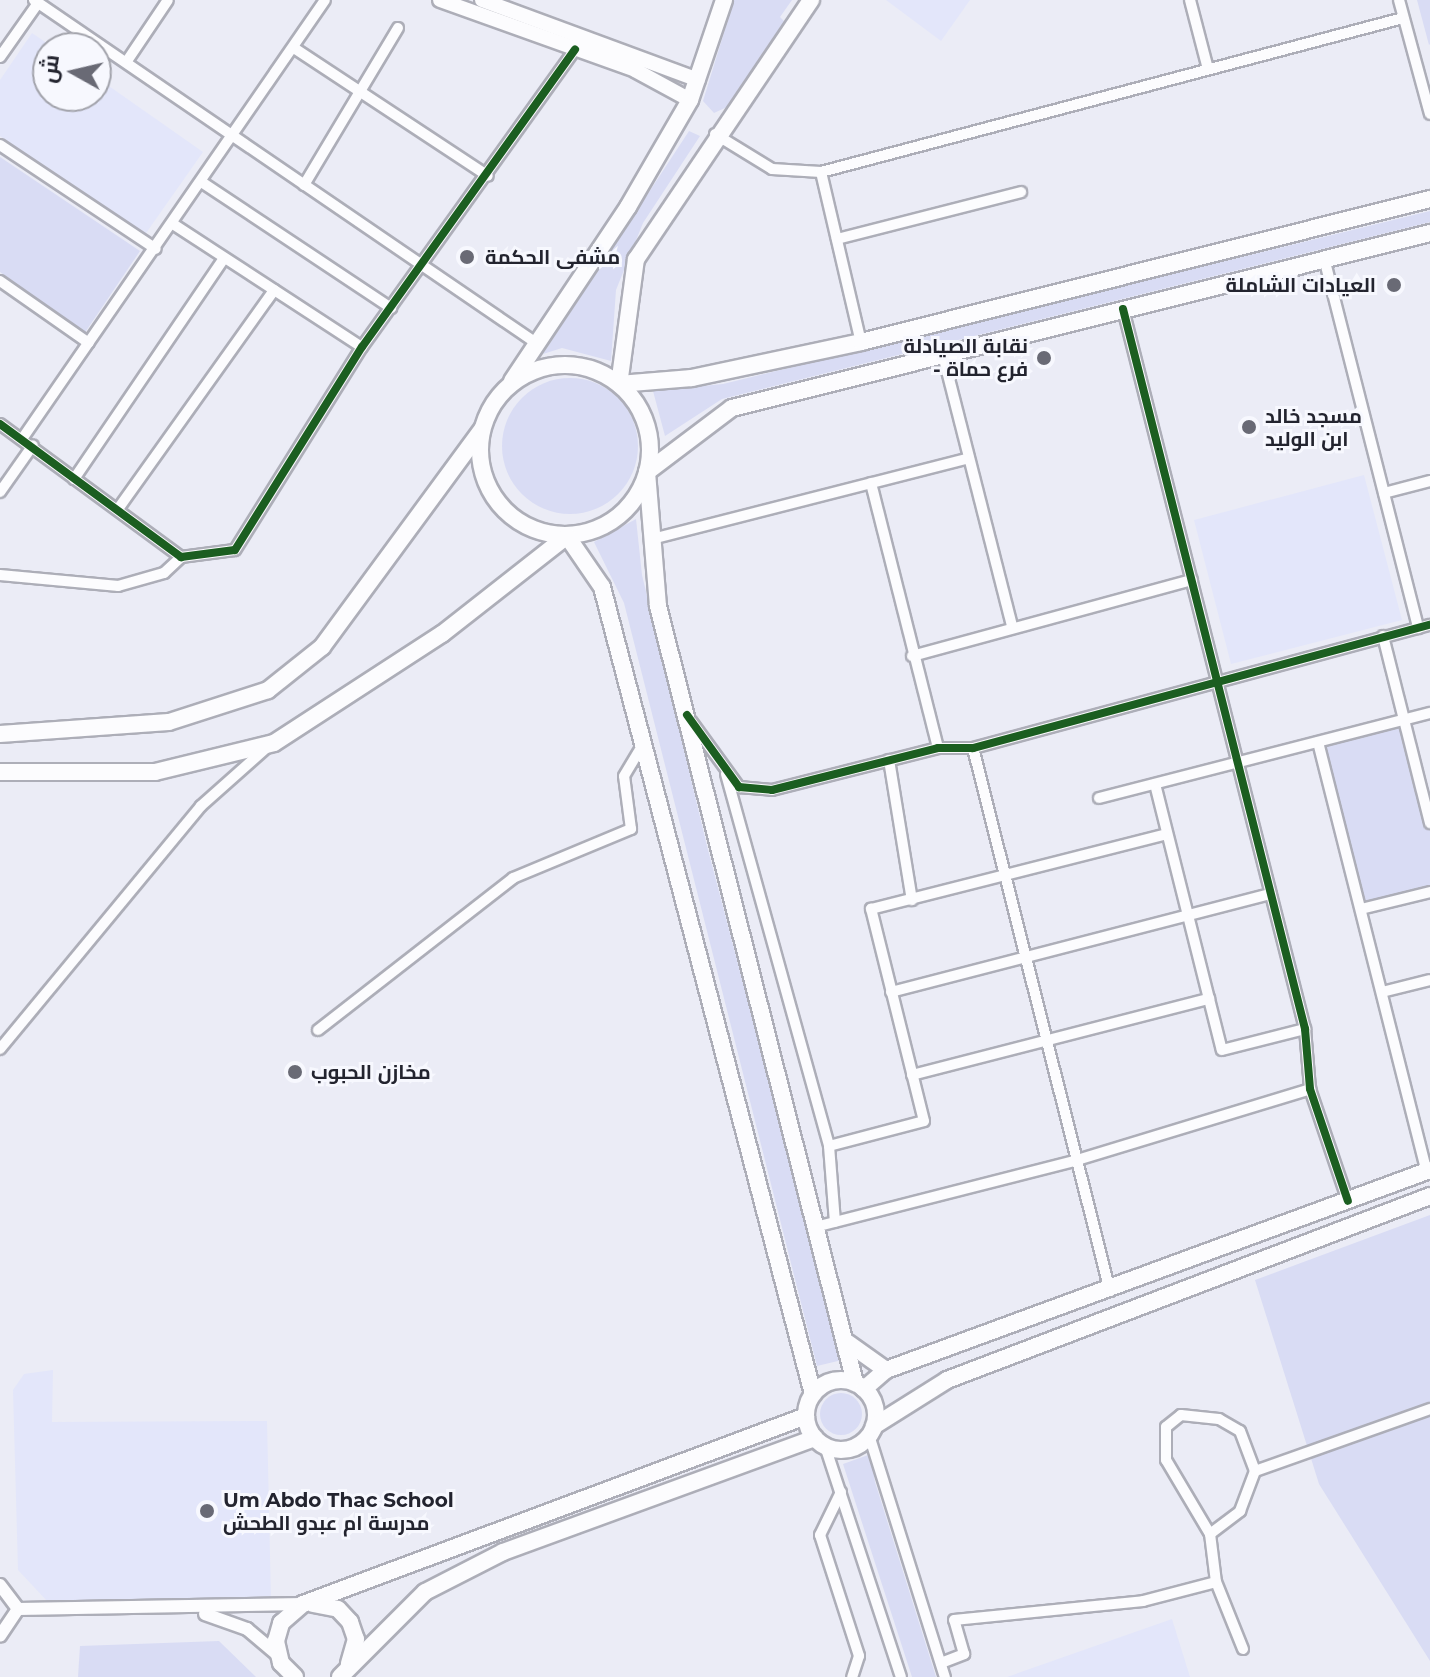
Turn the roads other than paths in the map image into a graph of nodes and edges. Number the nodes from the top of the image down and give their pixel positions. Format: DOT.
graph roads {
  1 [pos="168,0"];
  2 [pos="325,0"];
  3 [pos="440,0"];
  4 [pos="482,0"];
  5 [pos="724,0"];
  6 [pos="811,0"];
  7 [pos="1190,0"];
  8 [pos="1399,0"];
  9 [pos="36,1"];
  10 [pos="1403,18"];
  11 [pos="398,28"];
  12 [pos="294,48"];
  13 [pos="575,49"];
  14 [pos="0,57"];
  15 [pos="127,61"];
  16 [pos="1208,69"];
  17 [pos="698,80"];
  18 [pos="359,91"];
  19 [pos="690,100"];
  20 [pos="1430,114"];
  21 [pos="715,134"];
  22 [pos="236,136"];
  23 [pos="0,145"];
  24 [pos="821,172"];
  25 [pos="488,176"];
  26 [pos="203,183"];
  27 [pos="304,185"];
  28 [pos="1021,192"];
  29 [pos="1430,199"];
  30 [pos="173,224"];
  31 [pos="1430,233"];
  32 [pos="837,239"];
  33 [pos="156,249"];
  34 [pos="224,258"];
  35 [pos="1324,258"];
  36 [pos="423,265"];
  37 [pos="0,281"];
  38 [pos="274,290"];
  39 [pos="391,308"];
  40 [pos="1123,309"];
  41 [pos="861,342"];
  42 [pos="89,343"];
  43 [pos="536,343"];
  44 [pos="362,347"];
  45 [pos="943,355"];
  46 [pos="511,383"];
  47 [pos="619,384"];
  48 [pos="0,424"];
  49 [pos="482,429"];
  50 [pos="22,439"];
  51 [pos="33,445"];
  52 [pos="969,458"];
  53 [pos="647,472"];
  54 [pos="74,479"];
  55 [pos="1430,481"];
  56 [pos="871,483"];
  57 [pos="0,492"];
  58 [pos="1384,493"];
  59 [pos="118,509"];
  60 [pos="567,536"];
  61 [pos="652,539"];
  62 [pos="181,557"];
  63 [pos="0,575"];
  64 [pos="1192,580"];
  65 [pos="1430,625"];
  66 [pos="1012,626"];
  67 [pos="1418,628"];
  68 [pos="1383,636"];
  69 [pos="912,656"];
  70 [pos="1216,678"];
  71 [pos="1430,713"];
  72 [pos="687,715"];
  73 [pos="1404,720"];
  74 [pos="0,734"];
  75 [pos="645,740"];
  76 [pos="1318,742"];
  77 [pos="274,743"];
  78 [pos="938,748"];
  79 [pos="973,748"];
  80 [pos="889,760"];
  81 [pos="1238,762"];
  82 [pos="0,772"];
  83 [pos="725,772"];
  84 [pos="1155,784"];
  85 [pos="1099,798"];
  86 [pos="1428,809"];
  87 [pos="1430,823"];
  88 [pos="1167,834"];
  89 [pos="1005,875"];
  90 [pos="1430,892"];
  91 [pos="1271,894"];
  92 [pos="912,900"];
  93 [pos="1361,909"];
  94 [pos="1188,916"];
  95 [pos="1026,957"];
  96 [pos="1430,980"];
  97 [pos="891,992"];
  98 [pos="1382,992"];
  99 [pos="1209,999"];
  100 [pos="1305,1029"];
  101 [pos="318,1030"];
  102 [pos="1047,1040"];
  103 [pos="0,1049"];
  104 [pos="912,1075"];
  105 [pos="1310,1089"];
  106 [pos="829,1146"];
  107 [pos="1077,1160"];
  108 [pos="1428,1171"];
  109 [pos="1430,1196"];
  110 [pos="1348,1201"];
  111 [pos="827,1224"];
  112 [pos="1110,1291"];
  113 [pos="848,1343"];
  114 [pos="886,1370"];
  115 [pos="860,1386"];
  116 [pos="813,1394"];
  117 [pos="1430,1409"];
  118 [pos="806,1416"];
  119 [pos="871,1431"];
  120 [pos="820,1442"];
  121 [pos="1255,1471"];
  122 [pos="841,1492"];
  123 [pos="1210,1534"];
  124 [pos="1216,1582"];
  125 [pos="0,1585"];
  126 [pos="303,1604"];
  127 [pos="18,1609"];
  128 [pos="198,1611"];
  129 [pos="0,1636"];
  130 [pos="1243,1649"];
  131 [pos="941,1663"];
  132 [pos="285,1669"];
  133 [pos="339,1675"];
  134 [pos="852,1677"];
  135 [pos="901,1677"];
  136 [pos="945,1677"];
  1 -- 15 [label="street"];
  2 -- 12 [label="street"];
  3 -- 13 [label="main road"];
  4 -- 17 [label="main road"];
  5 -- 17 [label="main road"];
  6 -- 21 [label="main road"];
  7 -- 16 [label="street"];
  8 -- 10 [label="street"];
  9 -- 14 [label="street"];
  9 -- 15 [label="street"];
  10 -- 16 [label="street"];
  10 -- 20 [label="street"];
  11 -- 18 [label="street"];
  12 -- 18 [label="street"];
  12 -- 22 [label="street"];
  13 -- 19 [label="main road"];
  13 -- 25 [label="street"];
  15 -- 22 [label="street"];
  16 -- 24 [label="street"];
  17 -- 19 [label="main road"];
  18 -- 25 [label="street"];
  18 -- 27 [label="street"];
  19 -- 43 [label="main road"];
  21 -- 24 [label="street"];
  21 -- 47 [label="main road"];
  22 -- 26 [label="street"];
  22 -- 27 [label="street"];
  23 -- 33 [label="street"];
  24 -- 32 [label="street"];
  25 -- 36 [label="street"];
  26 -- 30 [label="street"];
  26 -- 39 [label="street"];
  27 -- 36 [label="street"];
  28 -- 32 [label="street"];
  29 -- 41 [label="main road"];
  30 -- 33 [label="street"];
  30 -- 34 [label="street"];
  31 -- 35 [label="main road"];
  32 -- 41 [label="street"];
  33 -- 42 [label="street"];
  34 -- 38 [label="street"];
  34 -- 54 [label="street"];
  35 -- 40 [label="main road"];
  35 -- 58 [label="street"];
  36 -- 39 [label="street"];
  36 -- 43 [label="street"];
  37 -- 42 [label="street"];
  38 -- 44 [label="street"];
  38 -- 59 [label="street"];
  39 -- 44 [label="street"];
  40 -- 45 [label="main road"];
  40 -- 64 [label="street"];
  41 -- 47 [label="main road"];
  42 -- 50 [label="street"];
  43 -- 46 [label="main road"];
  44 -- 62 [label="street"];
  45 -- 52 [label="street"];
  45 -- 53 [label="main road"];
  46 -- 47 [label="main road"];
  46 -- 49 [label="main road"];
  47 -- 53 [label="main road"];
  48 -- 50 [label="street"];
  49 -- 60 [label="main road"];
  49 -- 74 [label="main road"];
  50 -- 51 [label="street"];
  51 -- 54 [label="street"];
  51 -- 57 [label="street"];
  52 -- 56 [label="street"];
  52 -- 66 [label="street"];
  53 -- 60 [label="main road"];
  53 -- 61 [label="main road"];
  54 -- 59 [label="street"];
  55 -- 58 [label="street"];
  56 -- 61 [label="street"];
  56 -- 69 [label="street"];
  58 -- 67 [label="street"];
  59 -- 62 [label="street"];
  60 -- 75 [label="main road"];
  60 -- 77 [label="main road"];
  61 -- 72 [label="main road"];
  62 -- 63 [label="street"];
  64 -- 66 [label="street"];
  64 -- 70 [label="street"];
  65 -- 67 [label="street"];
  66 -- 69 [label="street"];
  67 -- 68 [label="street"];
  68 -- 70 [label="street"];
  68 -- 73 [label="street"];
  69 -- 78 [label="street"];
  70 -- 79 [label="street"];
  70 -- 81 [label="street"];
  71 -- 73 [label="street"];
  72 -- 83 [label="street"];
  72 -- 111 [label="main road"];
  73 -- 76 [label="street"];
  73 -- 86 [label="street"];
  75 -- 101 [label="street"];
  75 -- 116 [label="main road"];
  76 -- 81 [label="street"];
  76 -- 93 [label="street"];
  77 -- 82 [label="main road"];
  77 -- 103 [label="street"];
  78 -- 79 [label="street"];
  78 -- 80 [label="street"];
  79 -- 89 [label="street"];
  80 -- 83 [label="street"];
  80 -- 92 [label="street"];
  81 -- 84 [label="street"];
  81 -- 91 [label="street"];
  83 -- 106 [label="street"];
  84 -- 85 [label="street"];
  84 -- 88 [label="street"];
  86 -- 87 [label="street"];
  88 -- 89 [label="street"];
  88 -- 94 [label="street"];
  89 -- 92 [label="street"];
  89 -- 95 [label="street"];
  90 -- 93 [label="street"];
  91 -- 94 [label="street"];
  91 -- 100 [label="street"];
  92 -- 97 [label="street"];
  93 -- 98 [label="street"];
  94 -- 95 [label="street"];
  94 -- 99 [label="street"];
  95 -- 97 [label="street"];
  95 -- 102 [label="street"];
  96 -- 98 [label="street"];
  97 -- 104 [label="street"];
  98 -- 108 [label="street"];
  99 -- 100 [label="street"];
  99 -- 102 [label="street"];
  100 -- 105 [label="street"];
  102 -- 104 [label="street"];
  102 -- 107 [label="street"];
  104 -- 106 [label="street"];
  105 -- 107 [label="street"];
  105 -- 110 [label="street"];
  106 -- 111 [label="street"];
  107 -- 111 [label="street"];
  107 -- 112 [label="street"];
  108 -- 110 [label="main road"];
  109 -- 119 [label="main road"];
  110 -- 112 [label="main road"];
  111 -- 113 [label="main road"];
  112 -- 114 [label="main road"];
  113 -- 114 [label="main road"];
  113 -- 115 [label="main road"];
  114 -- 115 [label="main road"];
  115 -- 116 [label="main road"];
  115 -- 119 [label="main road"];
  116 -- 118 [label="main road"];
  117 -- 121 [label="street"];
  118 -- 120 [label="main road"];
  118 -- 126 [label="main road"];
  119 -- 120 [label="main road"];
  119 -- 131 [label="street"];
  120 -- 122 [label="street"];
  120 -- 133 [label="main road"];
  121 -- 123 [label="street"];
  121 -- 123 [label="street"];
  122 -- 134 [label="street"];
  122 -- 135 [label="street"];
  123 -- 124 [label="street"];
  124 -- 130 [label="street"];
  124 -- 131 [label="street"];
  125 -- 127 [label="street"];
  126 -- 128 [label="street"];
  126 -- 132 [label="main road"];
  126 -- 133 [label="main road"];
  127 -- 128 [label="street"];
  127 -- 129 [label="street"];
  128 -- 132 [label="street"];
  131 -- 136 [label="street"];
}
